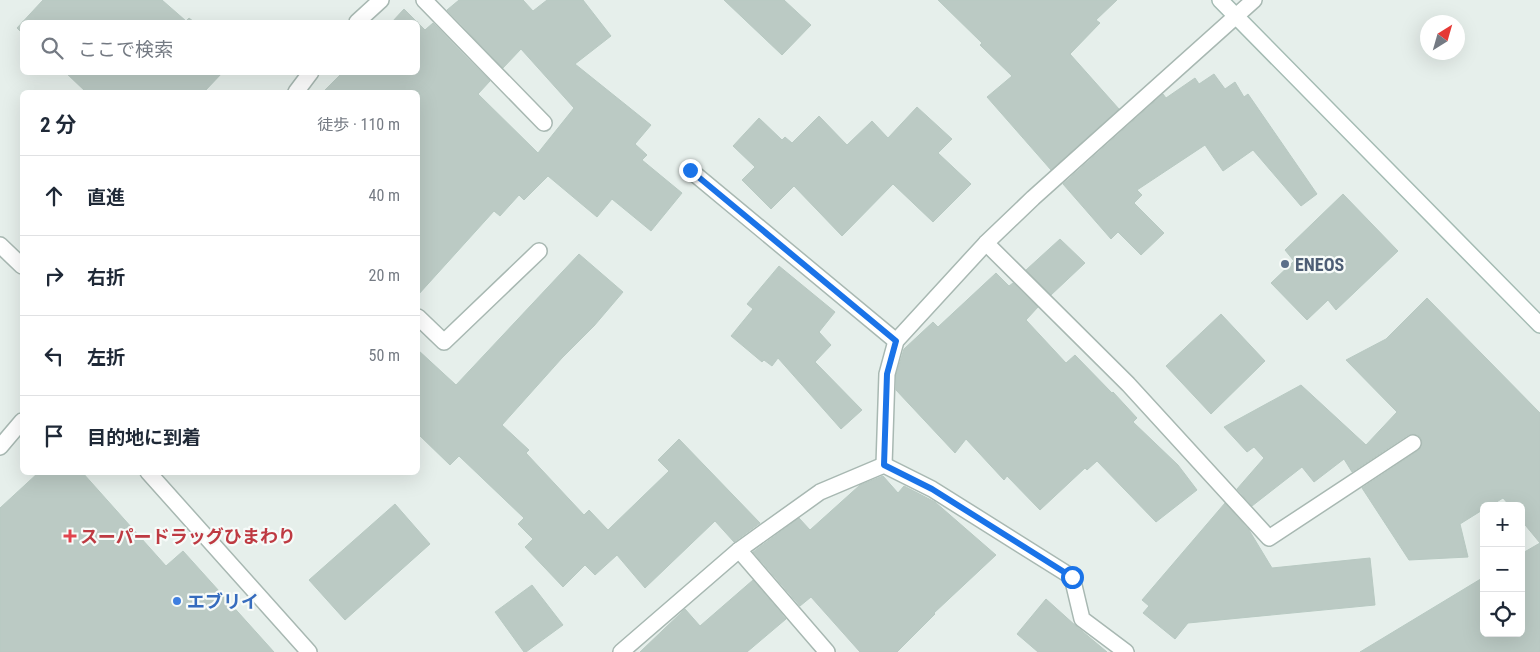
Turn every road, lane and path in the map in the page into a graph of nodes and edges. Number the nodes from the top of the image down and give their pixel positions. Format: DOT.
graph roads {
  1 [pos="381,0"];
  2 [pos="424,0"];
  3 [pos="1220,0"];
  4 [pos="1254,0"];
  5 [pos="1236,16"];
  6 [pos="358,20"];
  7 [pos="309,75"];
  8 [pos="298,90"];
  9 [pos="544,123"];
  10 [pos="690,170"];
  11 [pos="986,243"];
  12 [pos="0,245"];
  13 [pos="539,251"];
  14 [pos="20,264"];
  15 [pos="420,319"];
  16 [pos="1540,325"];
  17 [pos="896,341"];
  18 [pos="20,423"];
  19 [pos="1413,443"];
  20 [pos="0,447"];
  21 [pos="884,465"];
  22 [pos="151,475"];
  23 [pos="739,550"];
  24 [pos="309,652"];
  25 [pos="621,652"];
  26 [pos="826,652"];
  27 [pos="1126,652"];
  1 -- 6 [label="street"];
  2 -- 9 [label="street"];
  3 -- 5 [label="street"];
  4 -- 5 [label="street"];
  5 -- 11 [label="street"];
  5 -- 16 [label="street"];
  7 -- 8 [label="street"];
  10 -- 17 [label="street"];
  11 -- 17 [label="street"];
  11 -- 19 [label="street"];
  12 -- 14 [label="street"];
  13 -- 15 [label="street"];
  17 -- 21 [label="street"];
  18 -- 20 [label="street"];
  21 -- 23 [label="street"];
  21 -- 27 [label="street"];
  22 -- 24 [label="street"];
  23 -- 25 [label="street"];
  23 -- 26 [label="street"];
}
